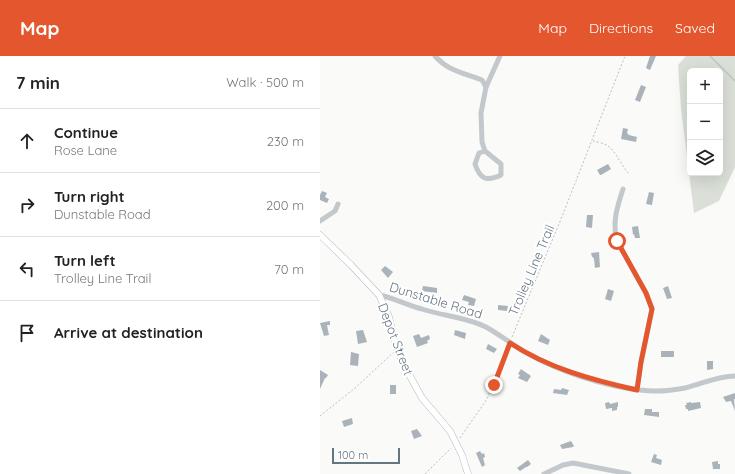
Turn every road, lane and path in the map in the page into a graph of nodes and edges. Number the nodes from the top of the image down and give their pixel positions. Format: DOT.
graph roads {
  1 [pos="435,56"];
  2 [pos="500,56"];
  3 [pos="625,56"];
  4 [pos="486,87"];
  5 [pos="592,140"];
  6 [pos="485,151"];
  7 [pos="629,174"];
  8 [pos="623,189"];
  9 [pos="338,204"];
  10 [pos="320,221"];
  11 [pos="320,235"];
  12 [pos="378,295"];
  13 [pos="510,343"];
  14 [pos="397,349"];
  15 [pos="735,376"];
  16 [pos="637,390"];
  17 [pos="320,416"];
  18 [pos="456,442"];
  19 [pos="425,474"];
  20 [pos="468,474"];
  21 [pos="544,474"];
  22 [pos="625,474"];
  1 -- 4 [label="street"];
  2 -- 4 [label="street"];
  3 -- 5 [label="path, Trolley Line Trail"];
  4 -- 6 [label="street"];
  5 -- 7 [label="path"];
  5 -- 13 [label="path, Trolley Line Trail"];
  6 -- 6 [label="street"];
  8 -- 16 [label="street"];
  9 -- 10 [label="street"];
  11 -- 12 [label="main road, Depot Street"];
  12 -- 13 [label="street, Dunstable Road"];
  12 -- 14 [label="main road, Depot Street"];
  13 -- 16 [label="street, Dunstable Road"];
  13 -- 18 [label="path, Trolley Line Trail"];
  14 -- 17 [label="path"];
  14 -- 18 [label="main road, Depot Street"];
  15 -- 16 [label="street, Dunstable Road"];
  18 -- 19 [label="path, Trolley Line Trail"];
  18 -- 20 [label="main road, Depot Street"];
  21 -- 22 [label="street"];
}
